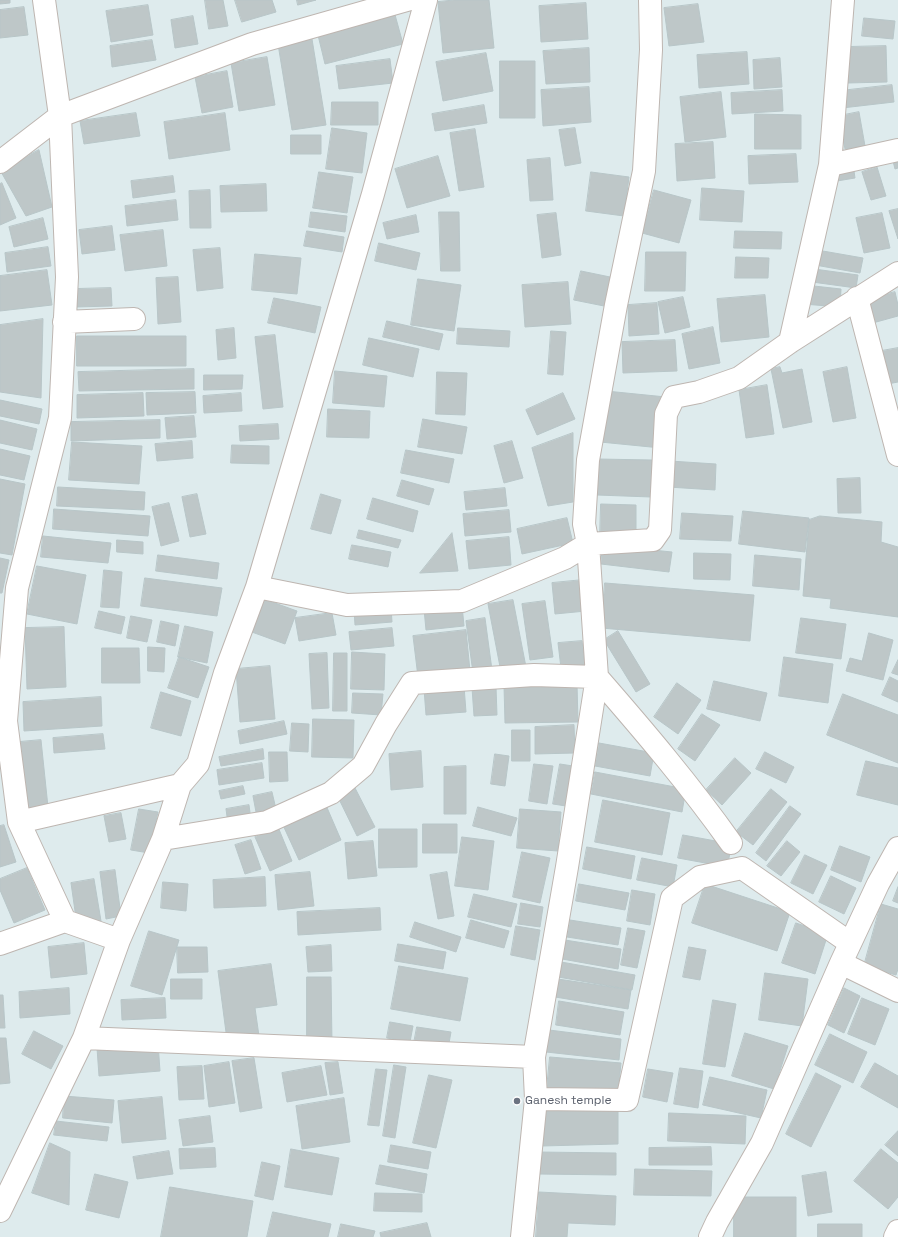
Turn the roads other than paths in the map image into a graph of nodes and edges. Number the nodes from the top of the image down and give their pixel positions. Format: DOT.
graph roads {
  1 [pos="44,0"];
  2 [pos="408,0"];
  3 [pos="426,0"];
  4 [pos="650,0"];
  5 [pos="844,0"];
  6 [pos="60,116"];
  7 [pos="898,150"];
  8 [pos="0,162"];
  9 [pos="830,165"];
  10 [pos="898,273"];
  11 [pos="857,298"];
  12 [pos="134,319"];
  13 [pos="64,322"];
  14 [pos="790,342"];
  15 [pos="898,455"];
  16 [pos="588,544"];
  17 [pos="257,587"];
  18 [pos="597,678"];
  19 [pos="180,785"];
  20 [pos="19,822"];
  21 [pos="163,838"];
  22 [pos="731,843"];
  23 [pos="898,848"];
  24 [pos="65,921"];
  25 [pos="119,940"];
  26 [pos="850,943"];
  27 [pos="0,944"];
  28 [pos="841,963"];
  29 [pos="898,991"];
  30 [pos="84,1038"];
  31 [pos="534,1057"];
  32 [pos="536,1099"];
  33 [pos="0,1210"];
  34 [pos="898,1231"];
  35 [pos="522,1237"];
  36 [pos="710,1237"];
  37 [pos="894,1237"];
  1 -- 6 [label="street"];
  2 -- 6 [label="street"];
  3 -- 17 [label="street"];
  4 -- 16 [label="street"];
  5 -- 9 [label="street"];
  6 -- 8 [label="street"];
  6 -- 13 [label="street"];
  7 -- 9 [label="street"];
  9 -- 14 [label="street"];
  10 -- 11 [label="street"];
  11 -- 14 [label="street"];
  11 -- 15 [label="street"];
  12 -- 13 [label="street"];
  13 -- 20 [label="street"];
  14 -- 16 [label="street"];
  16 -- 17 [label="street"];
  16 -- 18 [label="street"];
  17 -- 19 [label="street"];
  18 -- 21 [label="street"];
  18 -- 22 [label="street"];
  18 -- 31 [label="street"];
  19 -- 20 [label="street"];
  19 -- 21 [label="street"];
  20 -- 24 [label="street"];
  21 -- 25 [label="street"];
  23 -- 26 [label="street"];
  24 -- 25 [label="street"];
  24 -- 27 [label="street"];
  25 -- 30 [label="street"];
  26 -- 28 [label="street"];
  26 -- 32 [label="street"];
  28 -- 29 [label="street"];
  28 -- 36 [label="street"];
  30 -- 31 [label="street"];
  30 -- 33 [label="street"];
  31 -- 32 [label="street"];
  32 -- 35 [label="street"];
  34 -- 37 [label="street"];
}
